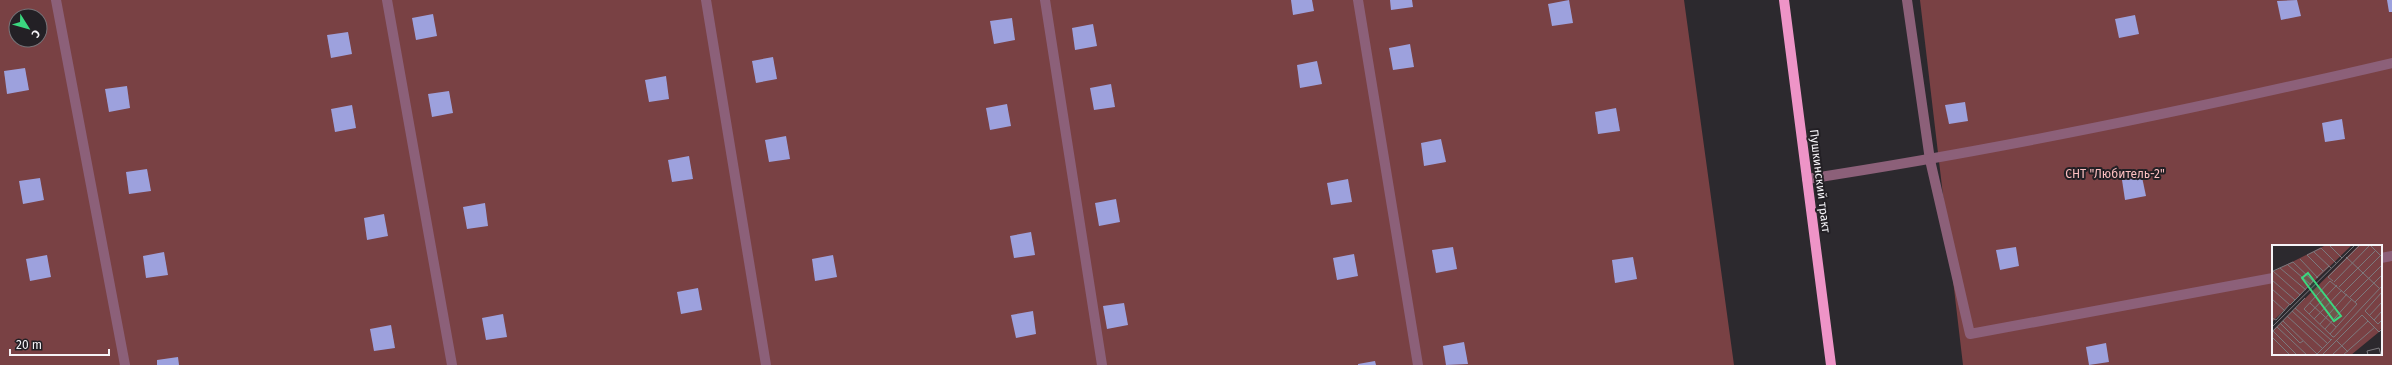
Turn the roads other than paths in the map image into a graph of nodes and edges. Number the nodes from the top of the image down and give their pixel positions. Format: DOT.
graph roads {
  1 [pos="56,0"];
  2 [pos="387,0"];
  3 [pos="706,0"];
  4 [pos="1045,0"];
  5 [pos="1358,0"];
  6 [pos="1784,0"];
  7 [pos="1907,0"];
  8 [pos="2392,63"];
  9 [pos="1930,160"];
  10 [pos="1807,179"];
  11 [pos="2392,256"];
  12 [pos="2382,258"];
  13 [pos="2272,278"];
  14 [pos="125,365"];
  15 [pos="452,365"];
  16 [pos="766,365"];
  17 [pos="1102,365"];
  18 [pos="1418,365"];
  19 [pos="1831,365"];
  1 -- 14 [label="lane"];
  2 -- 15 [label="lane"];
  3 -- 16 [label="lane"];
  4 -- 17 [label="lane"];
  5 -- 18 [label="lane"];
  6 -- 10 [label="main road, Пушкинский тракт"];
  7 -- 9 [label="lane"];
  8 -- 9 [label="lane"];
  9 -- 10 [label="lane"];
  9 -- 13 [label="lane"];
  10 -- 19 [label="main road, Пушкинский тракт"];
  11 -- 12 [label="lane"];
}
